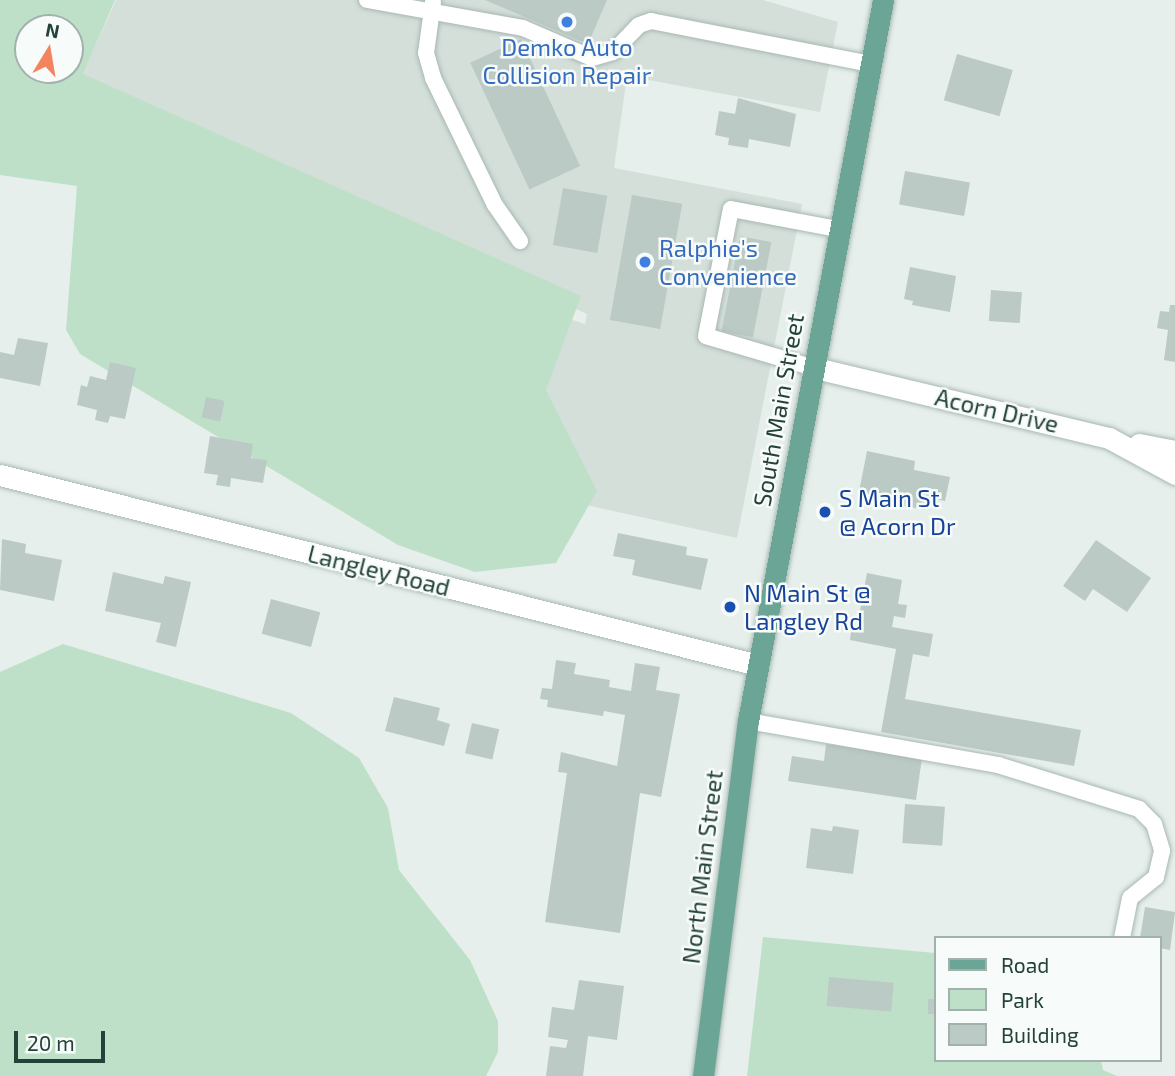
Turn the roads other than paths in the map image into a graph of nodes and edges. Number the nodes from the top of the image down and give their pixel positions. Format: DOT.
graph roads {
  1 [pos="367,0"];
  2 [pos="883,0"];
  3 [pos="432,5"];
  4 [pos="870,64"];
  5 [pos="838,229"];
  6 [pos="520,241"];
  7 [pos="811,367"];
  8 [pos="1109,438"];
  9 [pos="1175,451"];
  10 [pos="1175,474"];
  11 [pos="0,475"];
  12 [pos="758,665"];
  13 [pos="748,722"];
  14 [pos="1122,936"];
  15 [pos="704,1076"];
  1 -- 3 [label="lane"];
  2 -- 4 [label="main road, South Main Street"];
  3 -- 4 [label="lane"];
  3 -- 6 [label="lane"];
  4 -- 5 [label="main road, South Main Street"];
  5 -- 7 [label="main road, South Main Street"];
  5 -- 7 [label="lane"];
  7 -- 8 [label="street, Acorn Drive"];
  7 -- 12 [label="main road, South Main Street"];
  8 -- 9 [label="street"];
  8 -- 10 [label="street, Acorn Drive"];
  11 -- 12 [label="street, Langley Road"];
  12 -- 13 [label="main road, North Main Street"];
  13 -- 14 [label="lane"];
  13 -- 15 [label="main road, North Main Street"];
}
